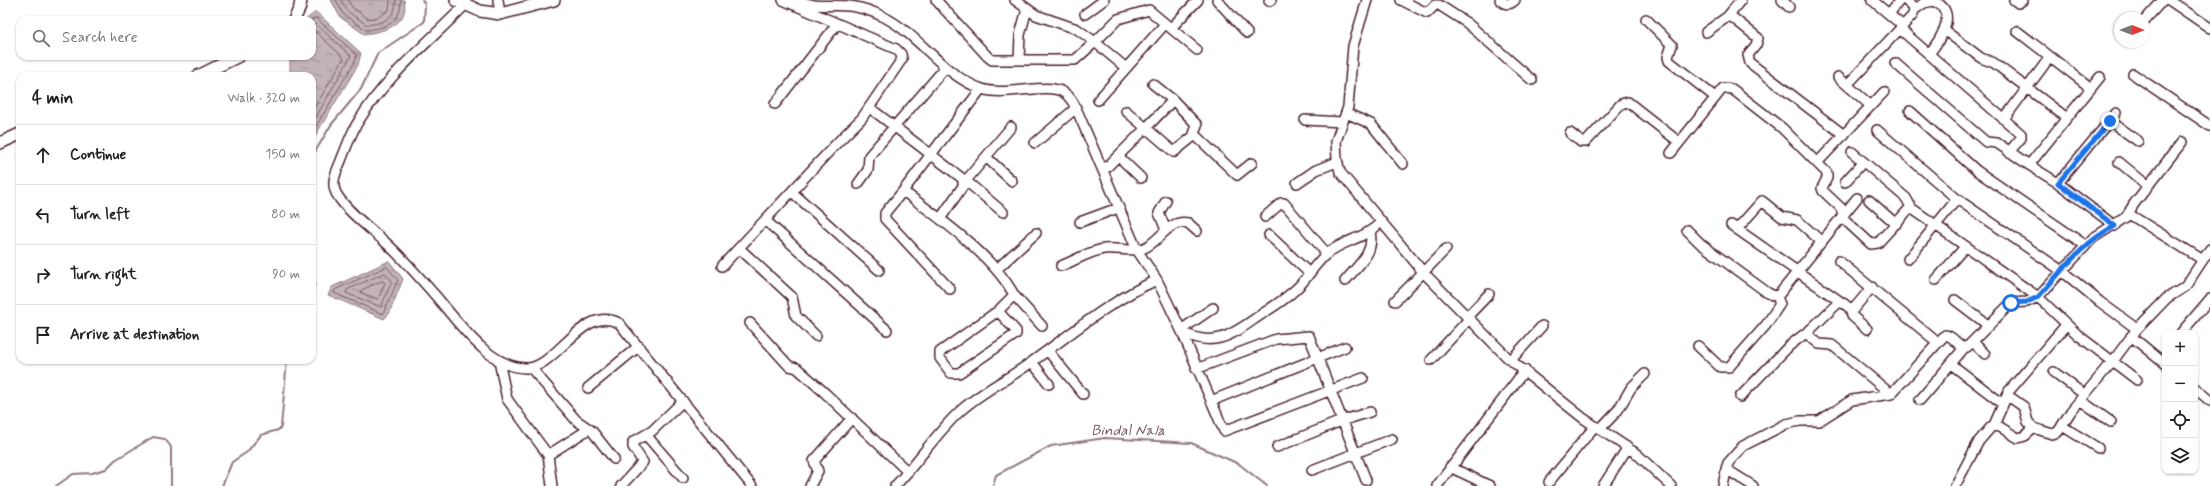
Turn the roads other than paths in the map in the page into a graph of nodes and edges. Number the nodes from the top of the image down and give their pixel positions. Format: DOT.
graph roads {
  1 [pos="301,0"];
  2 [pos="498,0"];
  3 [pos="554,0"];
  4 [pos="783,0"];
  5 [pos="798,0"];
  6 [pos="936,0"];
  7 [pos="1016,0"];
  8 [pos="1104,0"];
  9 [pos="1198,0"];
  10 [pos="1217,0"];
  11 [pos="1367,0"];
  12 [pos="1401,0"];
  13 [pos="1500,0"];
  14 [pos="1515,0"];
  15 [pos="1741,0"];
  16 [pos="1782,0"];
  17 [pos="1872,0"];
  18 [pos="1900,0"];
  19 [pos="1905,0"];
  20 [pos="2014,0"];
  21 [pos="2023,0"];
  22 [pos="2163,0"];
  23 [pos="2169,0"];
  24 [pos="460,2"];
  25 [pos="1790,7"];
  26 [pos="1027,9"];
  27 [pos="1914,10"];
  28 [pos="500,14"];
  29 [pos="1086,14"];
  30 [pos="1889,14"];
  31 [pos="2150,14"];
  32 [pos="296,16"];
  33 [pos="1726,17"];
  34 [pos="1646,19"];
  35 [pos="837,24"];
  36 [pos="1168,26"];
  37 [pos="1901,28"];
  38 [pos="2210,28"];
  39 [pos="1944,30"];
  40 [pos="1706,32"];
  41 [pos="2017,32"];
  42 [pos="1247,33"];
  43 [pos="1095,42"];
  44 [pos="1197,50"];
  45 [pos="1929,54"];
  46 [pos="2050,57"];
  47 [pos="231,60"];
  48 [pos="1019,60"];
  49 [pos="1896,63"];
  50 [pos="945,68"];
  51 [pos="1126,68"];
  52 [pos="206,72"];
  53 [pos="2133,74"];
  54 [pos="1838,77"];
  55 [pos="2100,77"];
  56 [pos="1532,80"];
  57 [pos="1153,84"];
  58 [pos="1847,84"];
  59 [pos="2091,88"];
  60 [pos="982,89"];
  61 [pos="2027,90"];
  62 [pos="1884,92"];
  63 [pos="1715,97"];
  64 [pos="1098,100"];
  65 [pos="1173,100"];
  66 [pos="775,104"];
  67 [pos="1871,106"];
  68 [pos="870,108"];
  69 [pos="1076,108"];
  70 [pos="1126,111"];
  71 [pos="1910,111"];
  72 [pos="2116,113"];
  73 [pos="1344,117"];
  74 [pos="2066,118"];
  75 [pos="2004,119"];
  76 [pos="1305,120"];
  77 [pos="2110,121"];
  78 [pos="2210,126"];
  79 [pos="894,127"];
  80 [pos="1011,127"];
  81 [pos="1146,128"];
  82 [pos="1877,130"];
  83 [pos="1570,133"];
  84 [pos="1194,134"];
  85 [pos="1844,135"];
  86 [pos="16,136"];
  87 [pos="2138,141"];
  88 [pos="1679,142"];
  89 [pos="2182,142"];
  90 [pos="0,143"];
  91 [pos="1035,143"];
  92 [pos="1852,152"];
  93 [pos="2009,152"];
  94 [pos="1671,153"];
  95 [pos="932,154"];
  96 [pos="1118,156"];
  97 [pos="986,157"];
  98 [pos="1337,162"];
  99 [pos="1817,162"];
  100 [pos="1863,162"];
  101 [pos="2119,162"];
  102 [pos="1252,163"];
  103 [pos="1403,164"];
  104 [pos="2029,165"];
  105 [pos="1103,171"];
  106 [pos="1141,178"];
  107 [pos="1012,181"];
  108 [pos="965,182"];
  109 [pos="1845,182"];
  110 [pos="1297,183"];
  111 [pos="2058,183"];
  112 [pos="858,184"];
  113 [pos="2148,186"];
  114 [pos="903,191"];
  115 [pos="792,192"];
  116 [pos="1857,198"];
  117 [pos="1957,199"];
  118 [pos="1869,200"];
  119 [pos="1166,201"];
  120 [pos="1118,208"];
  121 [pos="1912,209"];
  122 [pos="1003,212"];
  123 [pos="2129,214"];
  124 [pos="1265,217"];
  125 [pos="1843,217"];
  126 [pos="940,219"];
  127 [pos="765,220"];
  128 [pos="1080,222"];
  129 [pos="1381,222"];
  130 [pos="1896,224"];
  131 [pos="1936,226"];
  132 [pos="2115,226"];
  133 [pos="1166,230"];
  134 [pos="1687,230"];
  135 [pos="1197,231"];
  136 [pos="1370,232"];
  137 [pos="1036,233"];
  138 [pos="1270,235"];
  139 [pos="1822,242"];
  140 [pos="2085,245"];
  141 [pos="1965,247"];
  142 [pos="739,248"];
  143 [pos="1446,249"];
  144 [pos="2210,249"];
  145 [pos="1137,250"];
  146 [pos="1327,254"];
  147 [pos="1908,260"];
  148 [pos="2203,260"];
  149 [pos="1839,261"];
  150 [pos="722,266"];
  151 [pos="1061,266"];
  152 [pos="997,269"];
  153 [pos="879,270"];
  154 [pos="2062,271"];
  155 [pos="1798,272"];
  156 [pos="1309,273"];
  157 [pos="1424,273"];
  158 [pos="1157,280"];
  159 [pos="1936,280"];
  160 [pos="1346,281"];
  161 [pos="1872,287"];
  162 [pos="950,289"];
  163 [pos="1013,294"];
  164 [pos="1489,294"];
  165 [pos="1777,297"];
  166 [pos="2038,297"];
  167 [pos="2210,299"];
  168 [pos="1955,300"];
  169 [pos="1395,301"];
  170 [pos="1841,302"];
  171 [pos="1213,308"];
  172 [pos="1852,310"];
  173 [pos="998,311"];
  174 [pos="1468,318"];
  175 [pos="750,323"];
  176 [pos="2066,325"];
  177 [pos="1042,326"];
  178 [pos="1542,326"];
  179 [pos="1989,326"];
  180 [pos="1867,329"];
  181 [pos="887,330"];
  182 [pos="2184,330"];
  183 [pos="1182,331"];
  184 [pos="2134,332"];
  185 [pos="1806,333"];
  186 [pos="816,336"];
  187 [pos="1937,342"];
  188 [pos="1973,342"];
  189 [pos="639,346"];
  190 [pos="1698,346"];
  191 [pos="1345,347"];
  192 [pos="1964,348"];
  193 [pos="1048,351"];
  194 [pos="1985,354"];
  195 [pos="1318,358"];
  196 [pos="2162,358"];
  197 [pos="1431,360"];
  198 [pos="1511,360"];
  199 [pos="499,361"];
  200 [pos="2113,361"];
  201 [pos="1032,362"];
  202 [pos="1951,364"];
  203 [pos="531,368"];
  204 [pos="1196,369"];
  205 [pos="1525,370"];
  206 [pos="2054,372"];
  207 [pos="1645,374"];
  208 [pos="1363,378"];
  209 [pos="2136,380"];
  210 [pos="1049,384"];
  211 [pos="588,388"];
  212 [pos="1330,390"];
  213 [pos="2198,391"];
  214 [pos="1084,394"];
  215 [pos="1891,394"];
  216 [pos="2007,395"];
  217 [pos="1740,397"];
  218 [pos="2082,397"];
  219 [pos="1920,400"];
  220 [pos="683,401"];
  221 [pos="1211,401"];
  222 [pos="2210,401"];
  223 [pos="2003,404"];
  224 [pos="1370,412"];
  225 [pos="852,418"];
  226 [pos="1342,421"];
  227 [pos="2111,422"];
  228 [pos="1994,425"];
  229 [pos="2062,426"];
  230 [pos="1598,427"];
  231 [pos="589,428"];
  232 [pos="2034,428"];
  233 [pos="646,434"];
  234 [pos="1392,439"];
  235 [pos="1277,447"];
  236 [pos="1628,447"];
  237 [pos="2098,448"];
  238 [pos="1356,453"];
  239 [pos="548,455"];
  240 [pos="614,459"];
  241 [pos="1450,466"];
  242 [pos="1312,470"];
  243 [pos="1726,471"];
  244 [pos="908,472"];
  245 [pos="683,478"];
  246 [pos="1366,480"];
  247 [pos="552,482"];
  248 [pos="1549,482"];
  249 [pos="559,486"];
  250 [pos="621,486"];
  251 [pos="752,486"];
  252 [pos="810,486"];
  253 [pos="895,486"];
  254 [pos="1437,486"];
  255 [pos="1490,486"];
  256 [pos="1603,486"];
  257 [pos="1671,486"];
  258 [pos="1723,486"];
  259 [pos="1753,486"];
  260 [pos="1955,486"];
  1 -- 32 [label="main road"];
  2 -- 28 [label="street"];
  3 -- 28 [label="main road"];
  4 -- 35 [label="street"];
  5 -- 50 [label="street"];
  6 -- 48 [label="street"];
  7 -- 26 [label="street"];
  8 -- 29 [label="street"];
  9 -- 36 [label="street"];
  10 -- 42 [label="street"];
  11 -- 73 [label="street"];
  12 -- 56 [label="street"];
  13 -- 14 [label="street"];
  15 -- 33 [label="street"];
  16 -- 25 [label="street"];
  17 -- 30 [label="street"];
  18 -- 30 [label="street"];
  19 -- 27 [label="street"];
  20 -- 21 [label="street"];
  22 -- 31 [label="street"];
  23 -- 38 [label="street"];
  24 -- 28 [label="main road"];
  24 -- 199 [label="street"];
  26 -- 43 [label="street"];
  26 -- 48 [label="street"];
  27 -- 37 [label="street"];
  27 -- 39 [label="street"];
  30 -- 37 [label="street"];
  33 -- 40 [label="street"];
  33 -- 85 [label="street"];
  34 -- 63 [label="street"];
  35 -- 66 [label="street"];
  35 -- 68 [label="street"];
  36 -- 43 [label="street"];
  36 -- 44 [label="street"];
  36 -- 51 [label="street"];
  37 -- 45 [label="street"];
  37 -- 58 [label="street"];
  39 -- 45 [label="street"];
  39 -- 61 [label="street"];
  41 -- 46 [label="street"];
  43 -- 48 [label="street"];
  43 -- 51 [label="street"];
  45 -- 75 [label="street"];
  46 -- 59 [label="street"];
  46 -- 61 [label="street"];
  47 -- 52 [label="main road"];
  49 -- 93 [label="street"];
  50 -- 60 [label="street"];
  50 -- 79 [label="street"];
  51 -- 64 [label="street"];
  53 -- 78 [label="street"];
  54 -- 58 [label="street"];
  55 -- 59 [label="street"];
  57 -- 65 [label="street"];
  58 -- 67 [label="street"];
  59 -- 74 [label="street"];
  60 -- 69 [label="street"];
  60 -- 95 [label="street"];
  61 -- 74 [label="street"];
  61 -- 75 [label="street"];
  62 -- 67 [label="street"];
  63 -- 88 [label="street"];
  63 -- 99 [label="street"];
  65 -- 81 [label="street"];
  65 -- 84 [label="street"];
  67 -- 85 [label="street"];
  68 -- 79 [label="street"];
  68 -- 115 [label="street"];
  69 -- 91 [label="street"];
  69 -- 105 [label="street"];
  70 -- 81 [label="street"];
  71 -- 140 [label="street"];
  72 -- 77 [label="street"];
  73 -- 76 [label="street"];
  73 -- 98 [label="street"];
  73 -- 103 [label="street"];
  74 -- 104 [label="street"];
  75 -- 93 [label="street"];
  77 -- 87 [label="street"];
  77 -- 111 [label="street"];
  79 -- 95 [label="street"];
  79 -- 112 [label="street"];
  80 -- 97 [label="street"];
  81 -- 84 [label="street"];
  81 -- 96 [label="street"];
  82 -- 117 [label="street"];
  83 -- 88 [label="street"];
  84 -- 102 [label="street"];
  85 -- 99 [label="street"];
  86 -- 90 [label="main road"];
  88 -- 94 [label="street"];
  89 -- 113 [label="street"];
  92 -- 100 [label="street"];
  93 -- 104 [label="street"];
  95 -- 108 [label="street"];
  95 -- 114 [label="street"];
  96 -- 105 [label="street"];
  96 -- 106 [label="street"];
  97 -- 107 [label="street"];
  97 -- 108 [label="street"];
  98 -- 110 [label="street"];
  98 -- 129 [label="street"];
  99 -- 125 [label="street"];
  100 -- 109 [label="street"];
  100 -- 121 [label="street"];
  101 -- 113 [label="street"];
  104 -- 111 [label="street"];
  105 -- 120 [label="street"];
  108 -- 122 [label="street"];
  108 -- 126 [label="street"];
  111 -- 132 [label="street"];
  113 -- 123 [label="street"];
  114 -- 126 [label="street"];
  114 -- 162 [label="street"];
  115 -- 127 [label="street"];
  115 -- 153 [label="street"];
  116 -- 125 [label="street"];
  117 -- 131 [label="street"];
  117 -- 154 [label="street"];
  118 -- 130 [label="street"];
  119 -- 133 [label="street"];
  120 -- 128 [label="street"];
  120 -- 145 [label="street"];
  121 -- 130 [label="street"];
  121 -- 131 [label="street"];
  123 -- 132 [label="street"];
  123 -- 148 [label="street"];
  124 -- 146 [label="street"];
  125 -- 130 [label="street"];
  125 -- 139 [label="street"];
  126 -- 152 [label="street"];
  127 -- 142 [label="street"];
  127 -- 181 [label="street"];
  129 -- 136 [label="street"];
  129 -- 157 [label="street"];
  131 -- 141 [label="street"];
  131 -- 147 [label="street"];
  132 -- 140 [label="street"];
  133 -- 135 [label="street"];
  133 -- 145 [label="street"];
  134 -- 165 [label="street"];
  136 -- 146 [label="street"];
  136 -- 160 [label="street"];
  137 -- 152 [label="street"];
  138 -- 156 [label="street"];
  139 -- 155 [label="street"];
  139 -- 155 [label="street"];
  140 -- 154 [label="street"];
  141 -- 159 [label="street"];
  141 -- 166 [label="street"];
  142 -- 150 [label="street"];
  142 -- 186 [label="street"];
  143 -- 157 [label="street"];
  144 -- 148 [label="street"];
  145 -- 151 [label="street"];
  145 -- 158 [label="street"];
  146 -- 156 [label="street"];
  148 -- 184 [label="street"];
  149 -- 161 [label="street"];
  152 -- 163 [label="street"];
  154 -- 166 [label="street"];
  154 -- 184 [label="street"];
  155 -- 165 [label="street"];
  155 -- 170 [label="street"];
  156 -- 183 [label="street"];
  157 -- 169 [label="street"];
  157 -- 174 [label="street"];
  158 -- 183 [label="street"];
  158 -- 193 [label="street"];
  161 -- 172 [label="street"];
  161 -- 187 [label="street"];
  163 -- 173 [label="street"];
  163 -- 177 [label="street"];
  164 -- 174 [label="street"];
  165 -- 190 [label="street"];
  166 -- 176 [label="street"];
  166 -- 179 [label="street"];
  167 -- 182 [label="street"];
  168 -- 179 [label="street"];
  170 -- 172 [label="street"];
  170 -- 185 [label="street"];
  171 -- 183 [label="street"];
  172 -- 180 [label="street"];
  173 -- 173 [label="street"];
  174 -- 197 [label="street"];
  174 -- 198 [label="street"];
  175 -- 225 [label="street"];
  176 -- 200 [label="street"];
  176 -- 216 [label="street"];
  178 -- 198 [label="street"];
  179 -- 188 [label="street"];
  183 -- 204 [label="street"];
  184 -- 196 [label="street"];
  184 -- 200 [label="street"];
  185 -- 215 [label="street"];
  185 -- 217 [label="street"];
  187 -- 192 [label="street"];
  187 -- 215 [label="street"];
  188 -- 192 [label="street"];
  188 -- 194 [label="street"];
  189 -- 203 [label="street"];
  189 -- 211 [label="street"];
  189 -- 220 [label="street"];
  191 -- 195 [label="street"];
  192 -- 202 [label="street"];
  193 -- 201 [label="street"];
  193 -- 214 [label="street"];
  195 -- 204 [label="street"];
  195 -- 212 [label="street"];
  195 -- 221 [label="street"];
  198 -- 205 [label="street"];
  199 -- 203 [label="street"];
  199 -- 239 [label="street"];
  200 -- 209 [label="street"];
  200 -- 218 [label="street"];
  201 -- 210 [label="street"];
  201 -- 244 [label="street"];
  202 -- 219 [label="street"];
  202 -- 223 [label="street"];
  203 -- 231 [label="street"];
  204 -- 221 [label="street"];
  205 -- 230 [label="street"];
  205 -- 241 [label="street"];
  206 -- 218 [label="street"];
  207 -- 230 [label="street"];
  208 -- 212 [label="street"];
  212 -- 221 [label="street"];
  212 -- 226 [label="street"];
  213 -- 222 [label="street"];
  215 -- 243 [label="street"];
  216 -- 223 [label="street"];
  216 -- 232 [label="street"];
  218 -- 227 [label="street"];
  218 -- 229 [label="street"];
  220 -- 233 [label="street"];
  220 -- 251 [label="street"];
  223 -- 228 [label="street"];
  224 -- 226 [label="street"];
  225 -- 244 [label="street"];
  225 -- 252 [label="street"];
  226 -- 235 [label="street"];
  226 -- 238 [label="street"];
  228 -- 232 [label="street"];
  228 -- 260 [label="street"];
  229 -- 232 [label="street"];
  229 -- 237 [label="street"];
  230 -- 236 [label="street"];
  230 -- 248 [label="street"];
  231 -- 239 [label="street"];
  231 -- 240 [label="street"];
  233 -- 245 [label="street"];
  233 -- 250 [label="street"];
  234 -- 238 [label="street"];
  236 -- 256 [label="street"];
  236 -- 257 [label="street"];
  238 -- 242 [label="street"];
  238 -- 246 [label="street"];
  239 -- 247 [label="street"];
  241 -- 254 [label="street"];
  241 -- 255 [label="street"];
  243 -- 258 [label="street"];
  243 -- 259 [label="street"];
  244 -- 253 [label="street"];
  247 -- 249 [label="street"];
}
